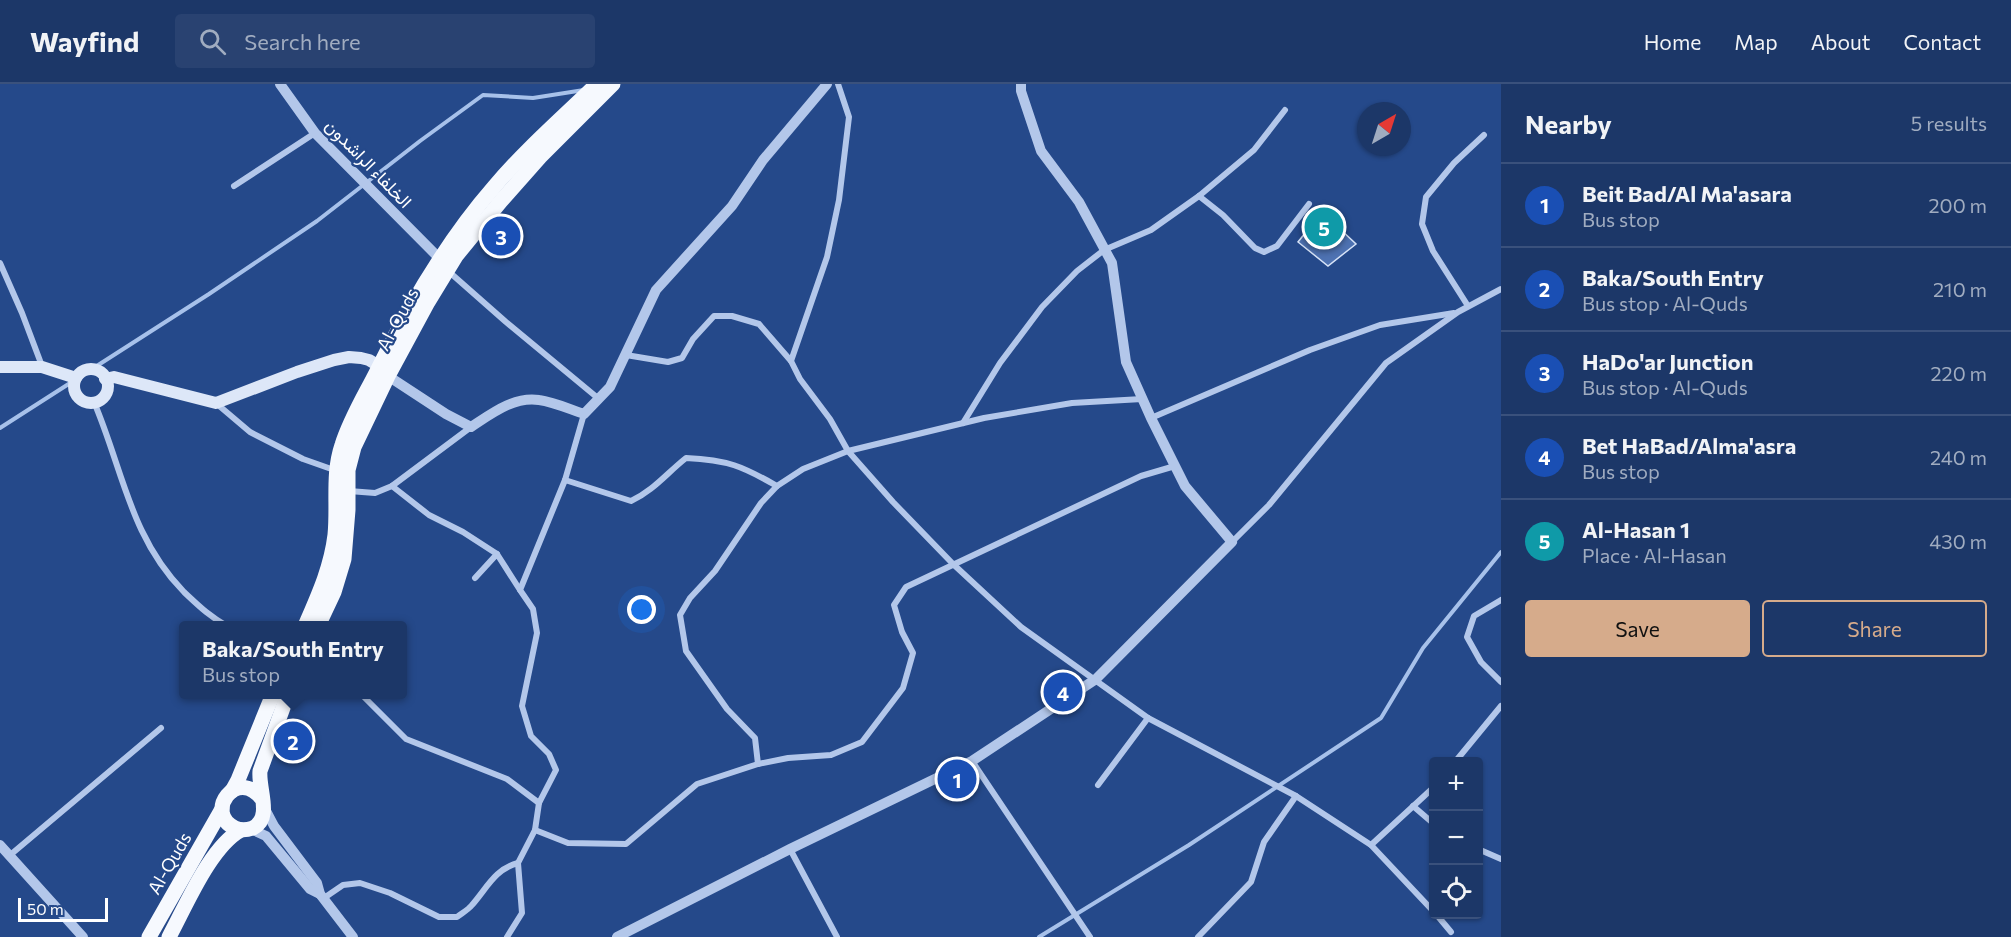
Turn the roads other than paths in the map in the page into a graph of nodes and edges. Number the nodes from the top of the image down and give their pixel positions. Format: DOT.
graph roads {
  1 [pos="280,84"];
  2 [pos="597,84"];
  3 [pos="613,84"];
  4 [pos="827,84"];
  5 [pos="838,84"];
  6 [pos="1021,84"];
  7 [pos="1285,110"];
  8 [pos="315,133"];
  9 [pos="1484,135"];
  10 [pos="234,186"];
  11 [pos="1199,196"];
  12 [pos="1309,204"];
  13 [pos="1104,250"];
  14 [pos="0,263"];
  15 [pos="445,266"];
  16 [pos="1501,289"];
  17 [pos="1468,306"];
  18 [pos="1458,312"];
  19 [pos="626,355"];
  20 [pos="791,361"];
  21 [pos="0,367"];
  22 [pos="42,367"];
  23 [pos="384,371"];
  24 [pos="76,378"];
  25 [pos="105,379"];
  26 [pos="600,399"];
  27 [pos="1142,399"];
  28 [pos="94,402"];
  29 [pos="216,403"];
  30 [pos="584,414"];
  31 [pos="1151,418"];
  32 [pos="963,423"];
  33 [pos="471,427"];
  34 [pos="848,451"];
  35 [pos="1175,466"];
  36 [pos="337,471"];
  37 [pos="565,480"];
  38 [pos="392,486"];
  39 [pos="777,486"];
  40 [pos="348,491"];
  41 [pos="1232,542"];
  42 [pos="497,554"];
  43 [pos="953,564"];
  44 [pos="475,578"];
  45 [pos="520,590"];
  46 [pos="1501,600"];
  47 [pos="218,621"];
  48 [pos="307,621"];
  49 [pos="320,621"];
  50 [pos="1096,679"];
  51 [pos="1501,682"];
  52 [pos="271,699"];
  53 [pos="286,699"];
  54 [pos="366,699"];
  55 [pos="1501,706"];
  56 [pos="1148,718"];
  57 [pos="161,728"];
  58 [pos="1459,757"];
  59 [pos="972,761"];
  60 [pos="758,764"];
  61 [pos="1098,785"];
  62 [pos="232,791"];
  63 [pos="1429,792"];
  64 [pos="1296,796"];
  65 [pos="263,803"];
  66 [pos="540,803"];
  67 [pos="1413,806"];
  68 [pos="222,809"];
  69 [pos="1429,820"];
  70 [pos="246,829"];
  71 [pos="535,830"];
  72 [pos="0,845"];
  73 [pos="1371,846"];
  74 [pos="790,849"];
  75 [pos="1483,851"];
  76 [pos="8,856"];
  77 [pos="1501,859"];
  78 [pos="518,863"];
  79 [pos="322,896"];
  80 [pos="1429,907"];
  81 [pos="1440,919"];
  82 [pos="1451,932"];
  83 [pos="82,937"];
  84 [pos="149,937"];
  85 [pos="169,937"];
  86 [pos="353,937"];
  87 [pos="507,937"];
  88 [pos="617,937"];
  89 [pos="837,937"];
  90 [pos="1089,937"];
  91 [pos="1198,937"];
  1 -- 8 [label="street, الخلفاء الراشدون"];
  2 -- 15 [label="main road, Al-Quds"];
  3 -- 15 [label="main road, Al-Quds"];
  4 -- 19 [label="street"];
  5 -- 20 [label="street"];
  6 -- 13 [label="street"];
  7 -- 11 [label="street"];
  8 -- 10 [label="street"];
  8 -- 15 [label="street, الخلفاء الراشدون"];
  9 -- 17 [label="street"];
  11 -- 12 [label="street"];
  11 -- 13 [label="street"];
  13 -- 27 [label="street"];
  13 -- 32 [label="street"];
  14 -- 22 [label="street"];
  15 -- 23 [label="main road, Al-Quds"];
  15 -- 26 [label="street"];
  16 -- 17 [label="street"];
  17 -- 18 [label="street"];
  18 -- 31 [label="street"];
  18 -- 41 [label="street"];
  19 -- 20 [label="street"];
  19 -- 26 [label="street"];
  20 -- 34 [label="street"];
  21 -- 22 [label="main road"];
  22 -- 24 [label="main road"];
  23 -- 29 [label="main road"];
  23 -- 33 [label="street"];
  23 -- 36 [label="main road, Al-Quds"];
  23 -- 40 [label="main road, Al-Quds"];
  24 -- 25 [label="main road"];
  24 -- 28 [label="main road"];
  25 -- 28 [label="main road"];
  25 -- 29 [label="main road"];
  26 -- 30 [label="street"];
  27 -- 31 [label="street"];
  27 -- 32 [label="street"];
  28 -- 47 [label="street"];
  29 -- 36 [label="street"];
  30 -- 33 [label="street"];
  30 -- 37 [label="street"];
  31 -- 35 [label="street"];
  32 -- 34 [label="street"];
  33 -- 38 [label="street"];
  34 -- 39 [label="street"];
  34 -- 43 [label="street"];
  35 -- 41 [label="street"];
  35 -- 43 [label="street"];
  36 -- 48 [label="main road, Al-Quds"];
  37 -- 39 [label="street"];
  37 -- 45 [label="street"];
  38 -- 40 [label="street"];
  38 -- 42 [label="street"];
  39 -- 60 [label="street"];
  40 -- 49 [label="main road, Al-Quds"];
  41 -- 50 [label="street"];
  42 -- 44 [label="street"];
  42 -- 45 [label="street"];
  43 -- 50 [label="street"];
  43 -- 60 [label="street"];
  45 -- 66 [label="street"];
  46 -- 51 [label="street"];
  50 -- 56 [label="street"];
  50 -- 59 [label="street"];
  52 -- 62 [label="main road"];
  53 -- 65 [label="main road"];
  54 -- 66 [label="street"];
  55 -- 58 [label="street"];
  56 -- 61 [label="street"];
  56 -- 64 [label="street"];
  57 -- 76 [label="street"];
  59 -- 74 [label="street"];
  59 -- 90 [label="street"];
  60 -- 71 [label="street"];
  62 -- 65 [label="main road"];
  62 -- 68 [label="main road"];
  63 -- 67 [label="street"];
  64 -- 73 [label="street"];
  64 -- 91 [label="street"];
  65 -- 70 [label="main road"];
  65 -- 79 [label="street"];
  66 -- 71 [label="street"];
  67 -- 69 [label="street"];
  67 -- 73 [label="street"];
  68 -- 70 [label="main road"];
  68 -- 84 [label="main road, Al-Quds"];
  70 -- 79 [label="street"];
  70 -- 85 [label="main road, Al-Quds"];
  71 -- 78 [label="street"];
  72 -- 76 [label="street"];
  73 -- 80 [label="street"];
  74 -- 88 [label="street"];
  74 -- 89 [label="street"];
  75 -- 77 [label="street"];
  76 -- 83 [label="street"];
  78 -- 79 [label="street"];
  78 -- 87 [label="street"];
  79 -- 86 [label="street"];
  81 -- 82 [label="street"];
}
